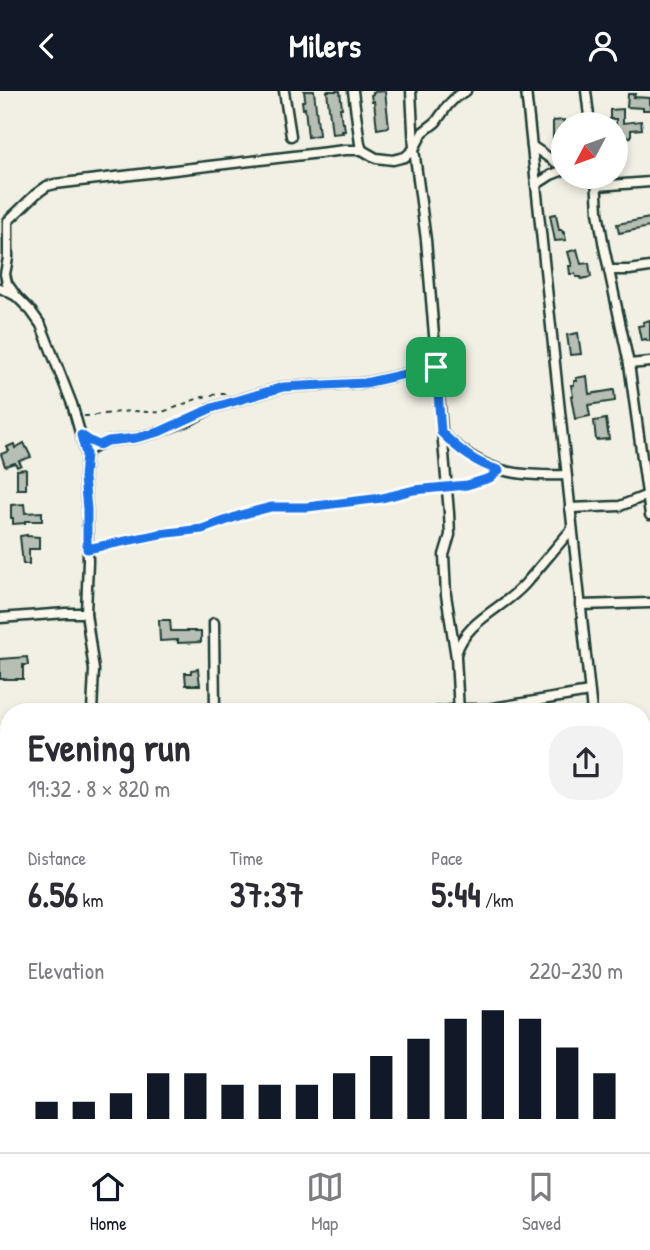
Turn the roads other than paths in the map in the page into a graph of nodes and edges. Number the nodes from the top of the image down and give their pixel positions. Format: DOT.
graph roads {
  1 [pos="284,91"];
  2 [pos="353,91"];
  3 [pos="411,91"];
  4 [pos="466,91"];
  5 [pos="519,91"];
  6 [pos="586,91"];
  7 [pos="526,95"];
  8 [pos="589,112"];
  9 [pos="291,136"];
  10 [pos="533,146"];
  11 [pos="414,149"];
  12 [pos="362,151"];
  13 [pos="551,159"];
  14 [pos="551,175"];
  15 [pos="628,182"];
  16 [pos="650,182"];
  17 [pos="537,184"];
  18 [pos="597,189"];
  19 [pos="650,267"];
  20 [pos="609,270"];
  21 [pos="3,274"];
  22 [pos="0,288"];
  23 [pos="16,296"];
  24 [pos="650,362"];
  25 [pos="629,364"];
  26 [pos="436,367"];
  27 [pos="441,432"];
  28 [pos="81,435"];
  29 [pos="99,445"];
  30 [pos="86,454"];
  31 [pos="566,475"];
  32 [pos="649,494"];
  33 [pos="570,508"];
  34 [pos="650,515"];
  35 [pos="572,529"];
  36 [pos="650,603"];
  37 [pos="580,605"];
  38 [pos="86,613"];
  39 [pos="0,618"];
  40 [pos="214,623"];
  41 [pos="456,657"];
  42 [pos="589,692"];
  43 [pos="92,703"];
  44 [pos="215,703"];
  45 [pos="459,703"];
  46 [pos="523,703"];
  47 [pos="591,703"];
  1 -- 9 [label="street"];
  2 -- 12 [label="street"];
  3 -- 11 [label="street"];
  4 -- 11 [label="street"];
  5 -- 7 [label="street"];
  6 -- 8 [label="street"];
  7 -- 10 [label="street"];
  10 -- 13 [label="street"];
  10 -- 17 [label="street"];
  11 -- 12 [label="street"];
  11 -- 26 [label="street"];
  12 -- 21 [label="street"];
  14 -- 17 [label="street"];
  15 -- 16 [label="street"];
  17 -- 31 [label="street"];
  18 -- 20 [label="street"];
  19 -- 20 [label="street"];
  20 -- 25 [label="street"];
  21 -- 23 [label="street"];
  22 -- 23 [label="street"];
  23 -- 28 [label="street"];
  24 -- 25 [label="street"];
  25 -- 32 [label="street"];
  26 -- 27 [label="street"];
  26 -- 29 [label="street"];
  27 -- 31 [label="street"];
  27 -- 41 [label="street"];
  28 -- 29 [label="street"];
  28 -- 30 [label="street"];
  29 -- 30 [label="street"];
  30 -- 38 [label="street"];
  31 -- 33 [label="street"];
  32 -- 33 [label="street"];
  32 -- 34 [label="street"];
  33 -- 35 [label="street"];
  35 -- 37 [label="street"];
  35 -- 41 [label="street"];
  36 -- 37 [label="street"];
  37 -- 42 [label="street"];
  38 -- 39 [label="street"];
  38 -- 43 [label="street"];
  40 -- 44 [label="street"];
  41 -- 45 [label="street"];
  42 -- 46 [label="street"];
  42 -- 47 [label="street"];
}
